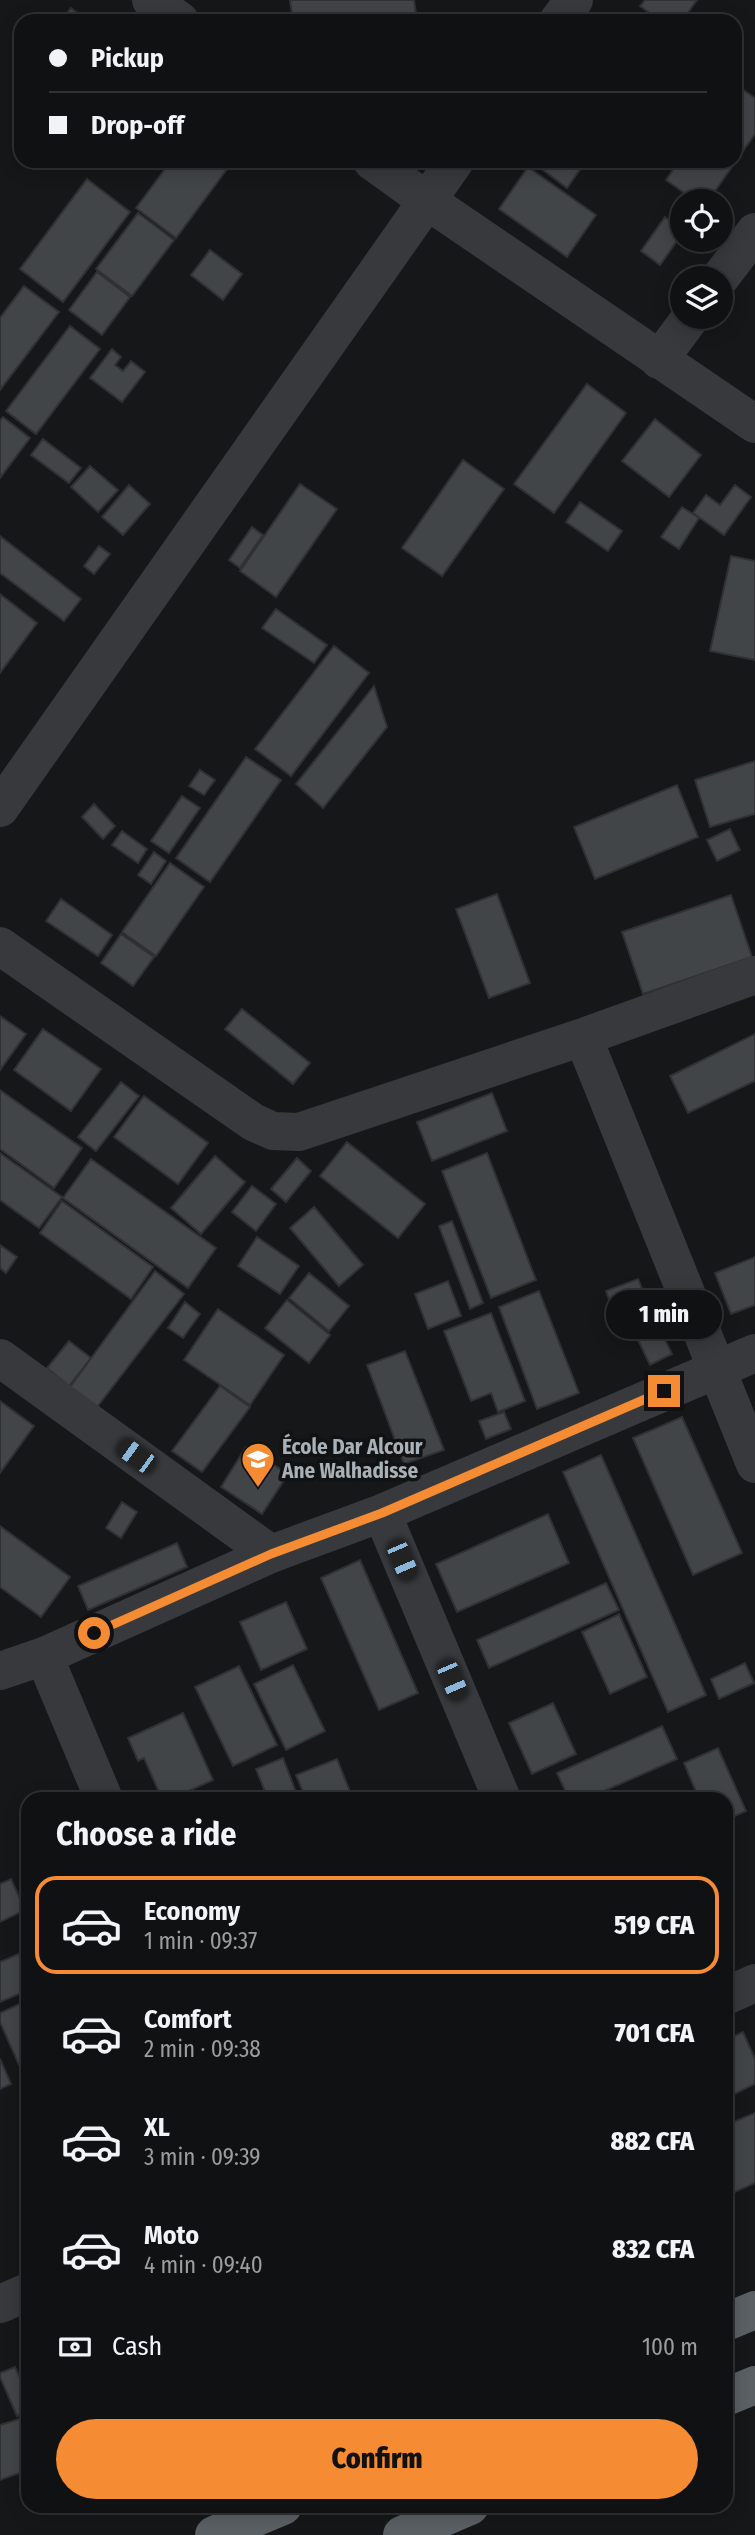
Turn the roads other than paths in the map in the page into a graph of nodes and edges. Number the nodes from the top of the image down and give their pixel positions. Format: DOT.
graph roads {
  1 [pos="151,0"];
  2 [pos="574,0"];
  3 [pos="170,14"];
  4 [pos="563,14"];
  5 [pos="382,168"];
  6 [pos="450,168"];
  7 [pos="426,200"];
  8 [pos="755,232"];
  9 [pos="729,266"];
  10 [pos="682,329"];
  11 [pos="659,360"];
  12 [pos="755,424"];
  13 [pos="0,808"];
  14 [pos="0,946"];
  15 [pos="755,975"];
  16 [pos="583,1037"];
  17 [pos="755,1353"];
  18 [pos="0,1358"];
  19 [pos="715,1369"];
  20 [pos="755,1464"];
  21 [pos="382,1513"];
  22 [pos="271,1554"];
  23 [pos="44,1656"];
  24 [pos="0,1671"];
  25 [pos="101,1792"];
  26 [pos="499,1792"];
  27 [pos="755,1983"];
  28 [pos="733,1993"];
  29 [pos="21,2295"];
  30 [pos="0,2304"];
  31 [pos="755,2310"];
  32 [pos="733,2319"];
  33 [pos="755,2385"];
  34 [pos="733,2394"];
  35 [pos="266,2513"];
  36 [pos="454,2513"];
  37 [pos="214,2535"];
  38 [pos="402,2535"];
  1 -- 3 [label="street"];
  2 -- 4 [label="street"];
  5 -- 7 [label="street"];
  6 -- 7 [label="street"];
  7 -- 11 [label="street"];
  7 -- 13 [label="street"];
  8 -- 9 [label="street"];
  10 -- 11 [label="street"];
  11 -- 12 [label="street"];
  14 -- 16 [label="street"];
  15 -- 16 [label="street"];
  16 -- 19 [label="street"];
  17 -- 19 [label="street"];
  18 -- 22 [label="street"];
  19 -- 20 [label="street"];
  19 -- 21 [label="street"];
  21 -- 22 [label="street"];
  21 -- 26 [label="street"];
  22 -- 23 [label="street"];
  23 -- 24 [label="street"];
  23 -- 25 [label="street"];
  27 -- 28 [label="street"];
  29 -- 30 [label="street"];
  31 -- 32 [label="highway"];
  33 -- 34 [label="highway"];
  35 -- 37 [label="highway"];
  36 -- 38 [label="highway"];
}
